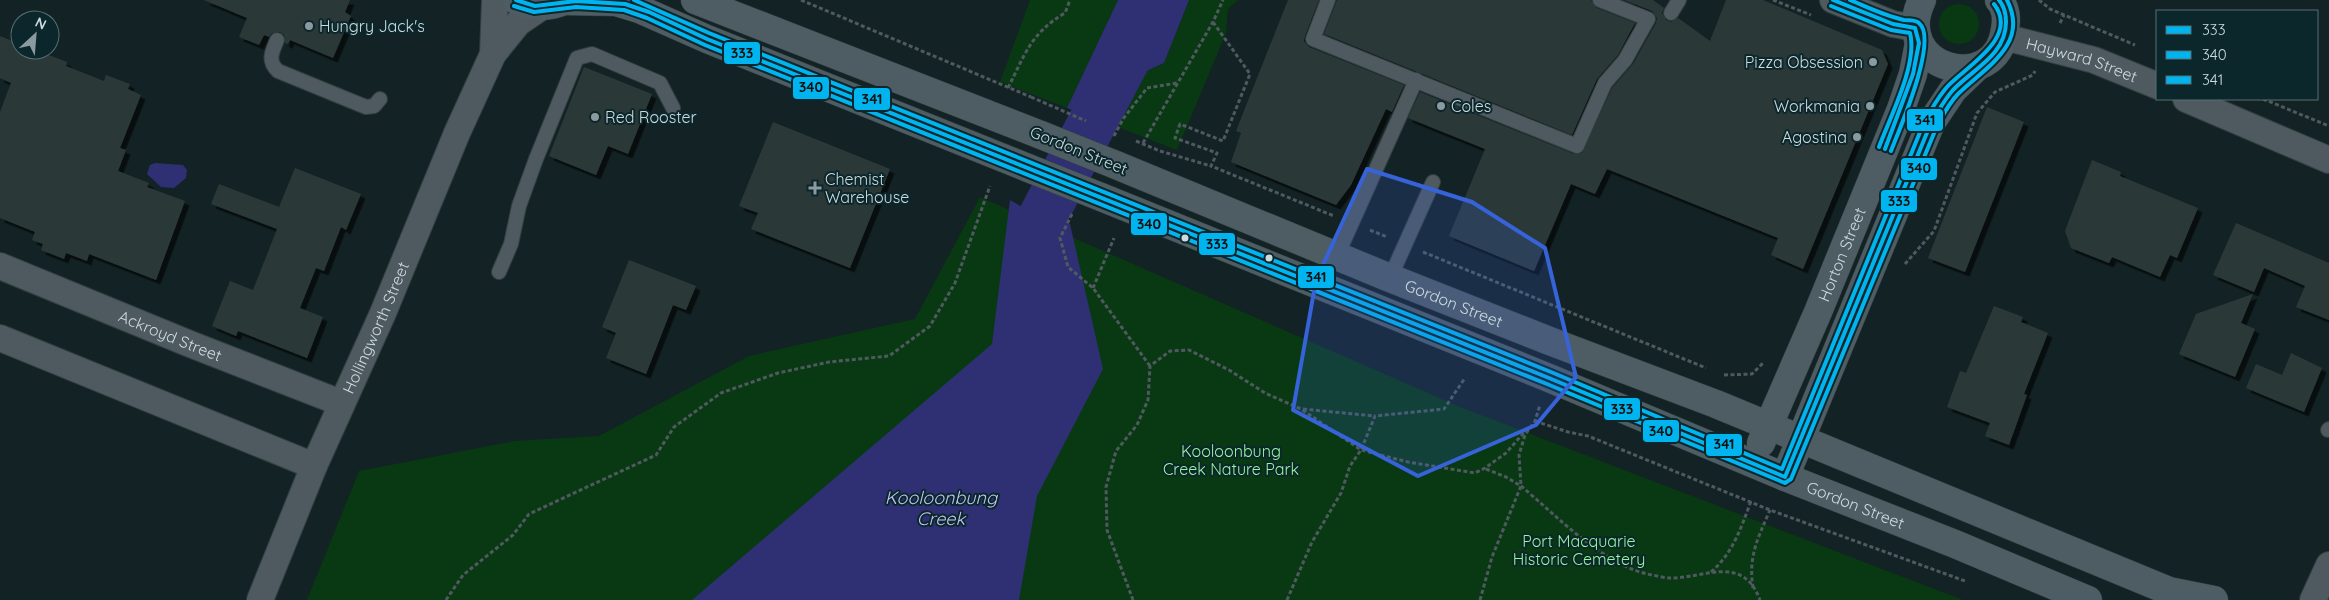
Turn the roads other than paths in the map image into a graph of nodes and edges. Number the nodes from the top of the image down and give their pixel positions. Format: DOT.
graph roads {
  1 [pos="495,0"];
  2 [pos="516,0"];
  3 [pos="695,0"];
  4 [pos="1328,0"];
  5 [pos="1600,0"];
  6 [pos="1679,0"];
  7 [pos="1922,0"];
  8 [pos="2002,2"];
  9 [pos="557,3"];
  10 [pos="1824,8"];
  11 [pos="1671,13"];
  12 [pos="1917,35"];
  13 [pos="2004,37"];
  14 [pos="277,40"];
  15 [pos="493,54"];
  16 [pos="1978,66"];
  17 [pos="1416,80"];
  18 [pos="2156,85"];
  19 [pos="380,99"];
  20 [pos="2188,100"];
  21 [pos="673,108"];
  22 [pos="2329,160"];
  23 [pos="1433,182"];
  24 [pos="1337,256"];
  25 [pos="0,266"];
  26 [pos="499,272"];
  27 [pos="1390,278"];
  28 [pos="0,338"];
  29 [pos="342,403"];
  30 [pos="1767,426"];
  31 [pos="1800,439"];
  32 [pos="1752,462"];
  33 [pos="314,466"];
  34 [pos="1785,477"];
  35 [pos="2329,565"];
  36 [pos="260,600"];
  37 [pos="2088,600"];
  38 [pos="2214,600"];
  39 [pos="2313,600"];
  1 -- 15 [label="street, Hollingworth Street"];
  2 -- 9 [label="main road, Gordon Street"];
  3 -- 24 [label="main road, Gordon Street, bridge"];
  4 -- 17 [label="lane"];
  5 -- 17 [label="lane"];
  6 -- 11 [label="lane"];
  7 -- 12 [label="main road, Horton Street"];
  8 -- 13 [label="main road"];
  9 -- 15 [label="street, Hollingworth Street"];
  9 -- 32 [label="main road, Gordon Street, bridge"];
  10 -- 12 [label="street"];
  12 -- 16 [label="main road"];
  12 -- 30 [label="main road, Horton Street"];
  13 -- 16 [label="main road"];
  13 -- 18 [label="street, Hayward Street"];
  14 -- 19 [label="lane"];
  15 -- 29 [label="street, Hollingworth Street"];
  16 -- 31 [label="main road"];
  17 -- 24 [label="lane"];
  20 -- 22 [label="street"];
  21 -- 26 [label="lane"];
  23 -- 27 [label="lane"];
  24 -- 27 [label="main road, Gordon Street"];
  25 -- 29 [label="street, Ackroyd Street"];
  27 -- 30 [label="main road, Gordon Street"];
  28 -- 33 [label="street"];
  29 -- 33 [label="street, Hollingworth Street"];
  30 -- 31 [label="main road, Gordon Street"];
  30 -- 32 [label="main road, Horton Street"];
  31 -- 34 [label="main road"];
  31 -- 38 [label="main road, Gordon Street"];
  32 -- 34 [label="main road, Gordon Street"];
  33 -- 36 [label="street, Hollingworth Street"];
  34 -- 37 [label="main road, Gordon Street"];
  35 -- 39 [label="street"];
}
